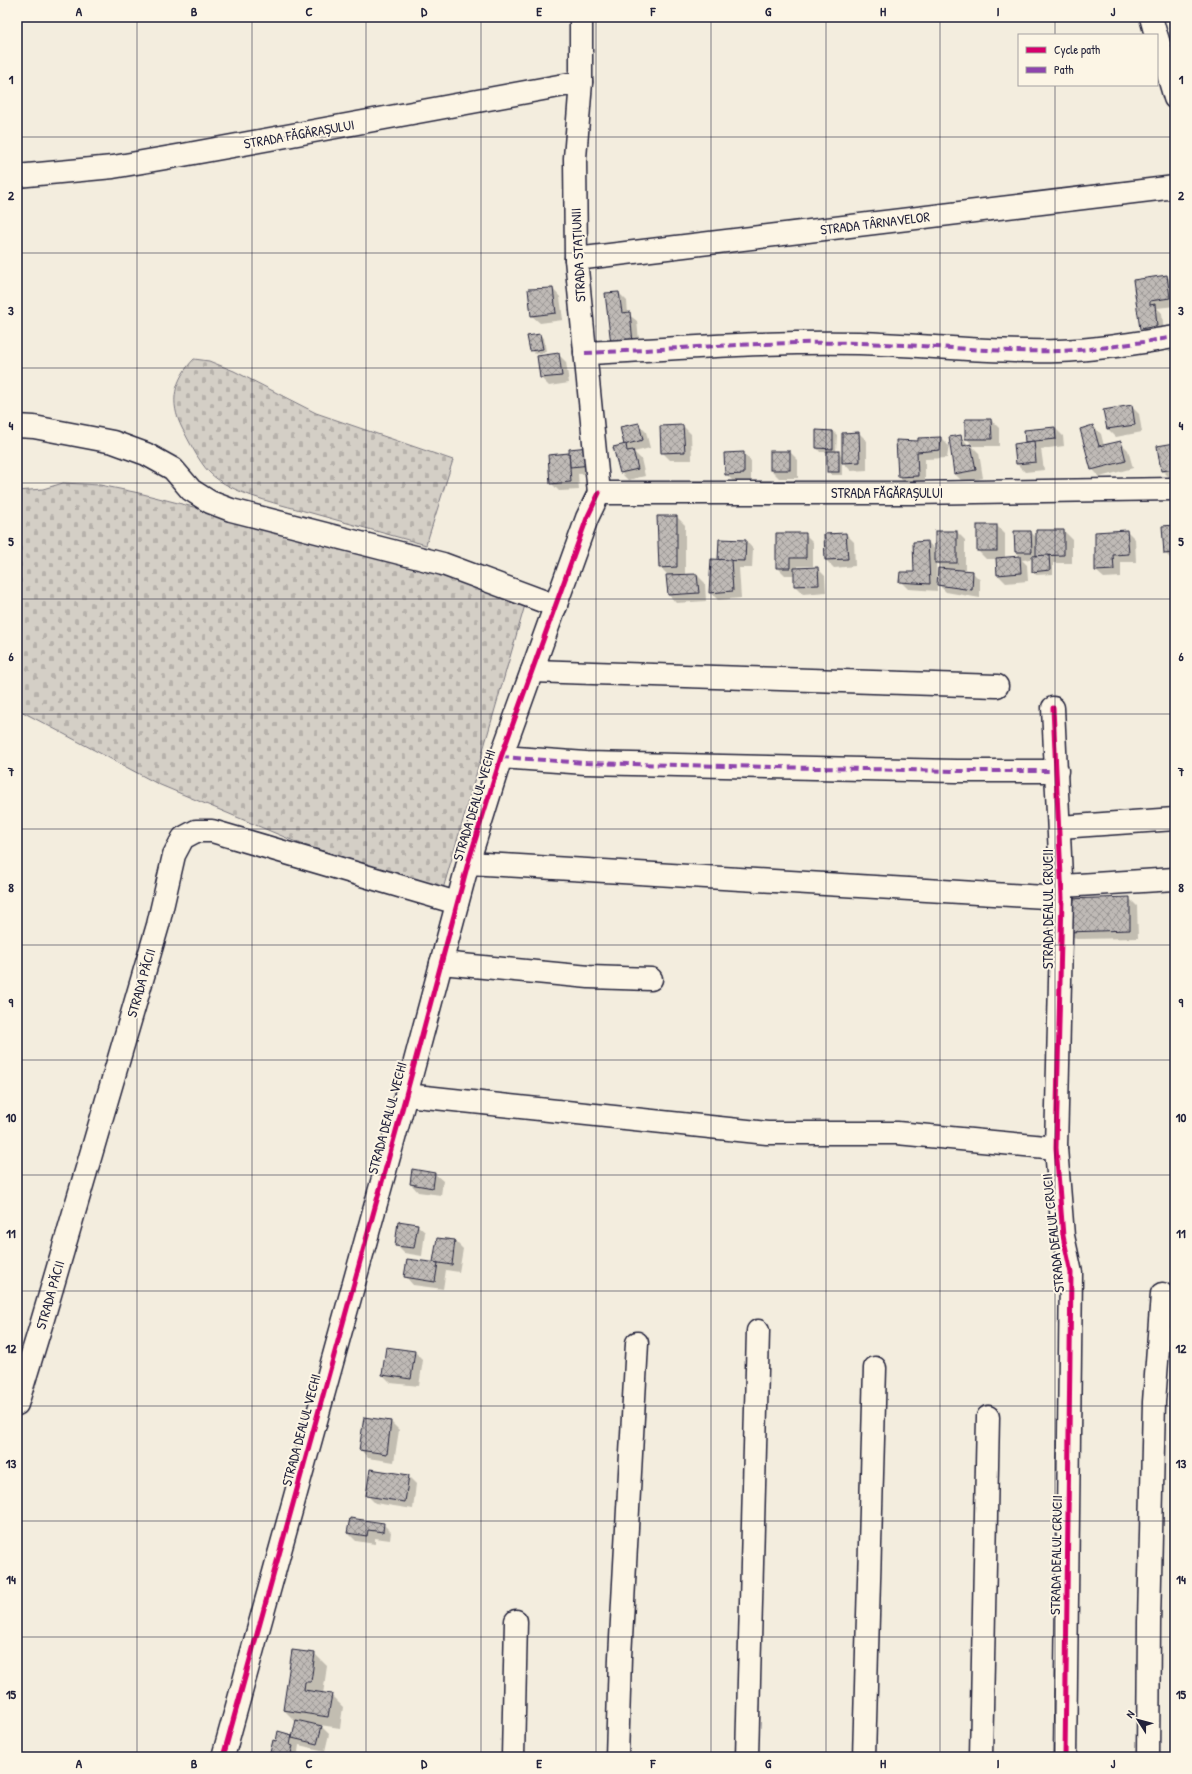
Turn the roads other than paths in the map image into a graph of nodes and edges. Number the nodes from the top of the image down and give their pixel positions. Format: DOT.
graph roads {
  1 [pos="581,17"];
  2 [pos="1151,17"];
  3 [pos="1156,34"];
  4 [pos="1158,39"];
  5 [pos="581,82"];
  6 [pos="1173,87"];
  7 [pos="17,176"];
  8 [pos="1175,187"];
  9 [pos="576,259"];
  10 [pos="1175,337"];
  11 [pos="584,353"];
  12 [pos="17,426"];
  13 [pos="1175,489"];
  14 [pos="599,493"];
  15 [pos="556,606"];
  16 [pos="532,670"];
  17 [pos="997,686"];
  18 [pos="1053,708"];
  19 [pos="501,757"];
  20 [pos="1057,771"];
  21 [pos="1175,819"];
  22 [pos="1060,827"];
  23 [pos="468,863"];
  24 [pos="1175,879"];
  25 [pos="1062,892"];
  26 [pos="457,903"];
  27 [pos="441,963"];
  28 [pos="651,979"];
  29 [pos="406,1095"];
  30 [pos="1056,1148"];
  31 [pos="1162,1294"];
  32 [pos="758,1331"];
  33 [pos="637,1343"];
  34 [pos="875,1368"];
  35 [pos="17,1404"];
  36 [pos="988,1417"];
  37 [pos="516,1621"];
  38 [pos="223,1757"];
  39 [pos="513,1757"];
  40 [pos="618,1757"];
  41 [pos="747,1757"];
  42 [pos="864,1757"];
  43 [pos="981,1757"];
  44 [pos="1065,1757"];
  45 [pos="1148,1757"];
  1 -- 5 [label="street, STRADA STAȚIUNII"];
  2 -- 3 [label="street"];
  4 -- 6 [label="street"];
  5 -- 7 [label="street, STRADA FĂGĂRAȘULUI"];
  5 -- 9 [label="street, STRADA STAȚIUNII"];
  8 -- 9 [label="street, STRADA TÂRNAVELOR"];
  9 -- 11 [label="street, STRADA STAȚIUNII"];
  10 -- 11 [label="street"];
  11 -- 14 [label="street, STRADA STAȚIUNII"];
  12 -- 15 [label="street"];
  13 -- 14 [label="street, STRADA FĂGĂRAȘULUI"];
  14 -- 15 [label="street, STRADA DEALUL VECHI"];
  15 -- 16 [label="street, STRADA DEALUL VECHI"];
  16 -- 17 [label="street"];
  16 -- 19 [label="street, STRADA DEALUL VECHI"];
  18 -- 20 [label="street, STRADA DEALUL CRUCII"];
  19 -- 20 [label="street"];
  19 -- 23 [label="street, STRADA DEALUL VECHI"];
  20 -- 22 [label="street, STRADA DEALUL CRUCII"];
  21 -- 22 [label="street"];
  22 -- 25 [label="street, STRADA DEALUL CRUCII"];
  23 -- 25 [label="street"];
  23 -- 26 [label="street, STRADA DEALUL VECHI"];
  24 -- 25 [label="street"];
  25 -- 30 [label="street, STRADA DEALUL CRUCII"];
  26 -- 27 [label="street, STRADA DEALUL VECHI"];
  26 -- 35 [label="street, STRADA PĂCII"];
  27 -- 28 [label="street"];
  27 -- 29 [label="street, STRADA DEALUL VECHI"];
  29 -- 30 [label="street"];
  29 -- 38 [label="street, STRADA DEALUL VECHI"];
  30 -- 44 [label="street, STRADA DEALUL CRUCII"];
  31 -- 45 [label="street"];
  32 -- 41 [label="street"];
  33 -- 40 [label="street"];
  34 -- 42 [label="street"];
  36 -- 43 [label="street"];
  37 -- 39 [label="street"];
}
